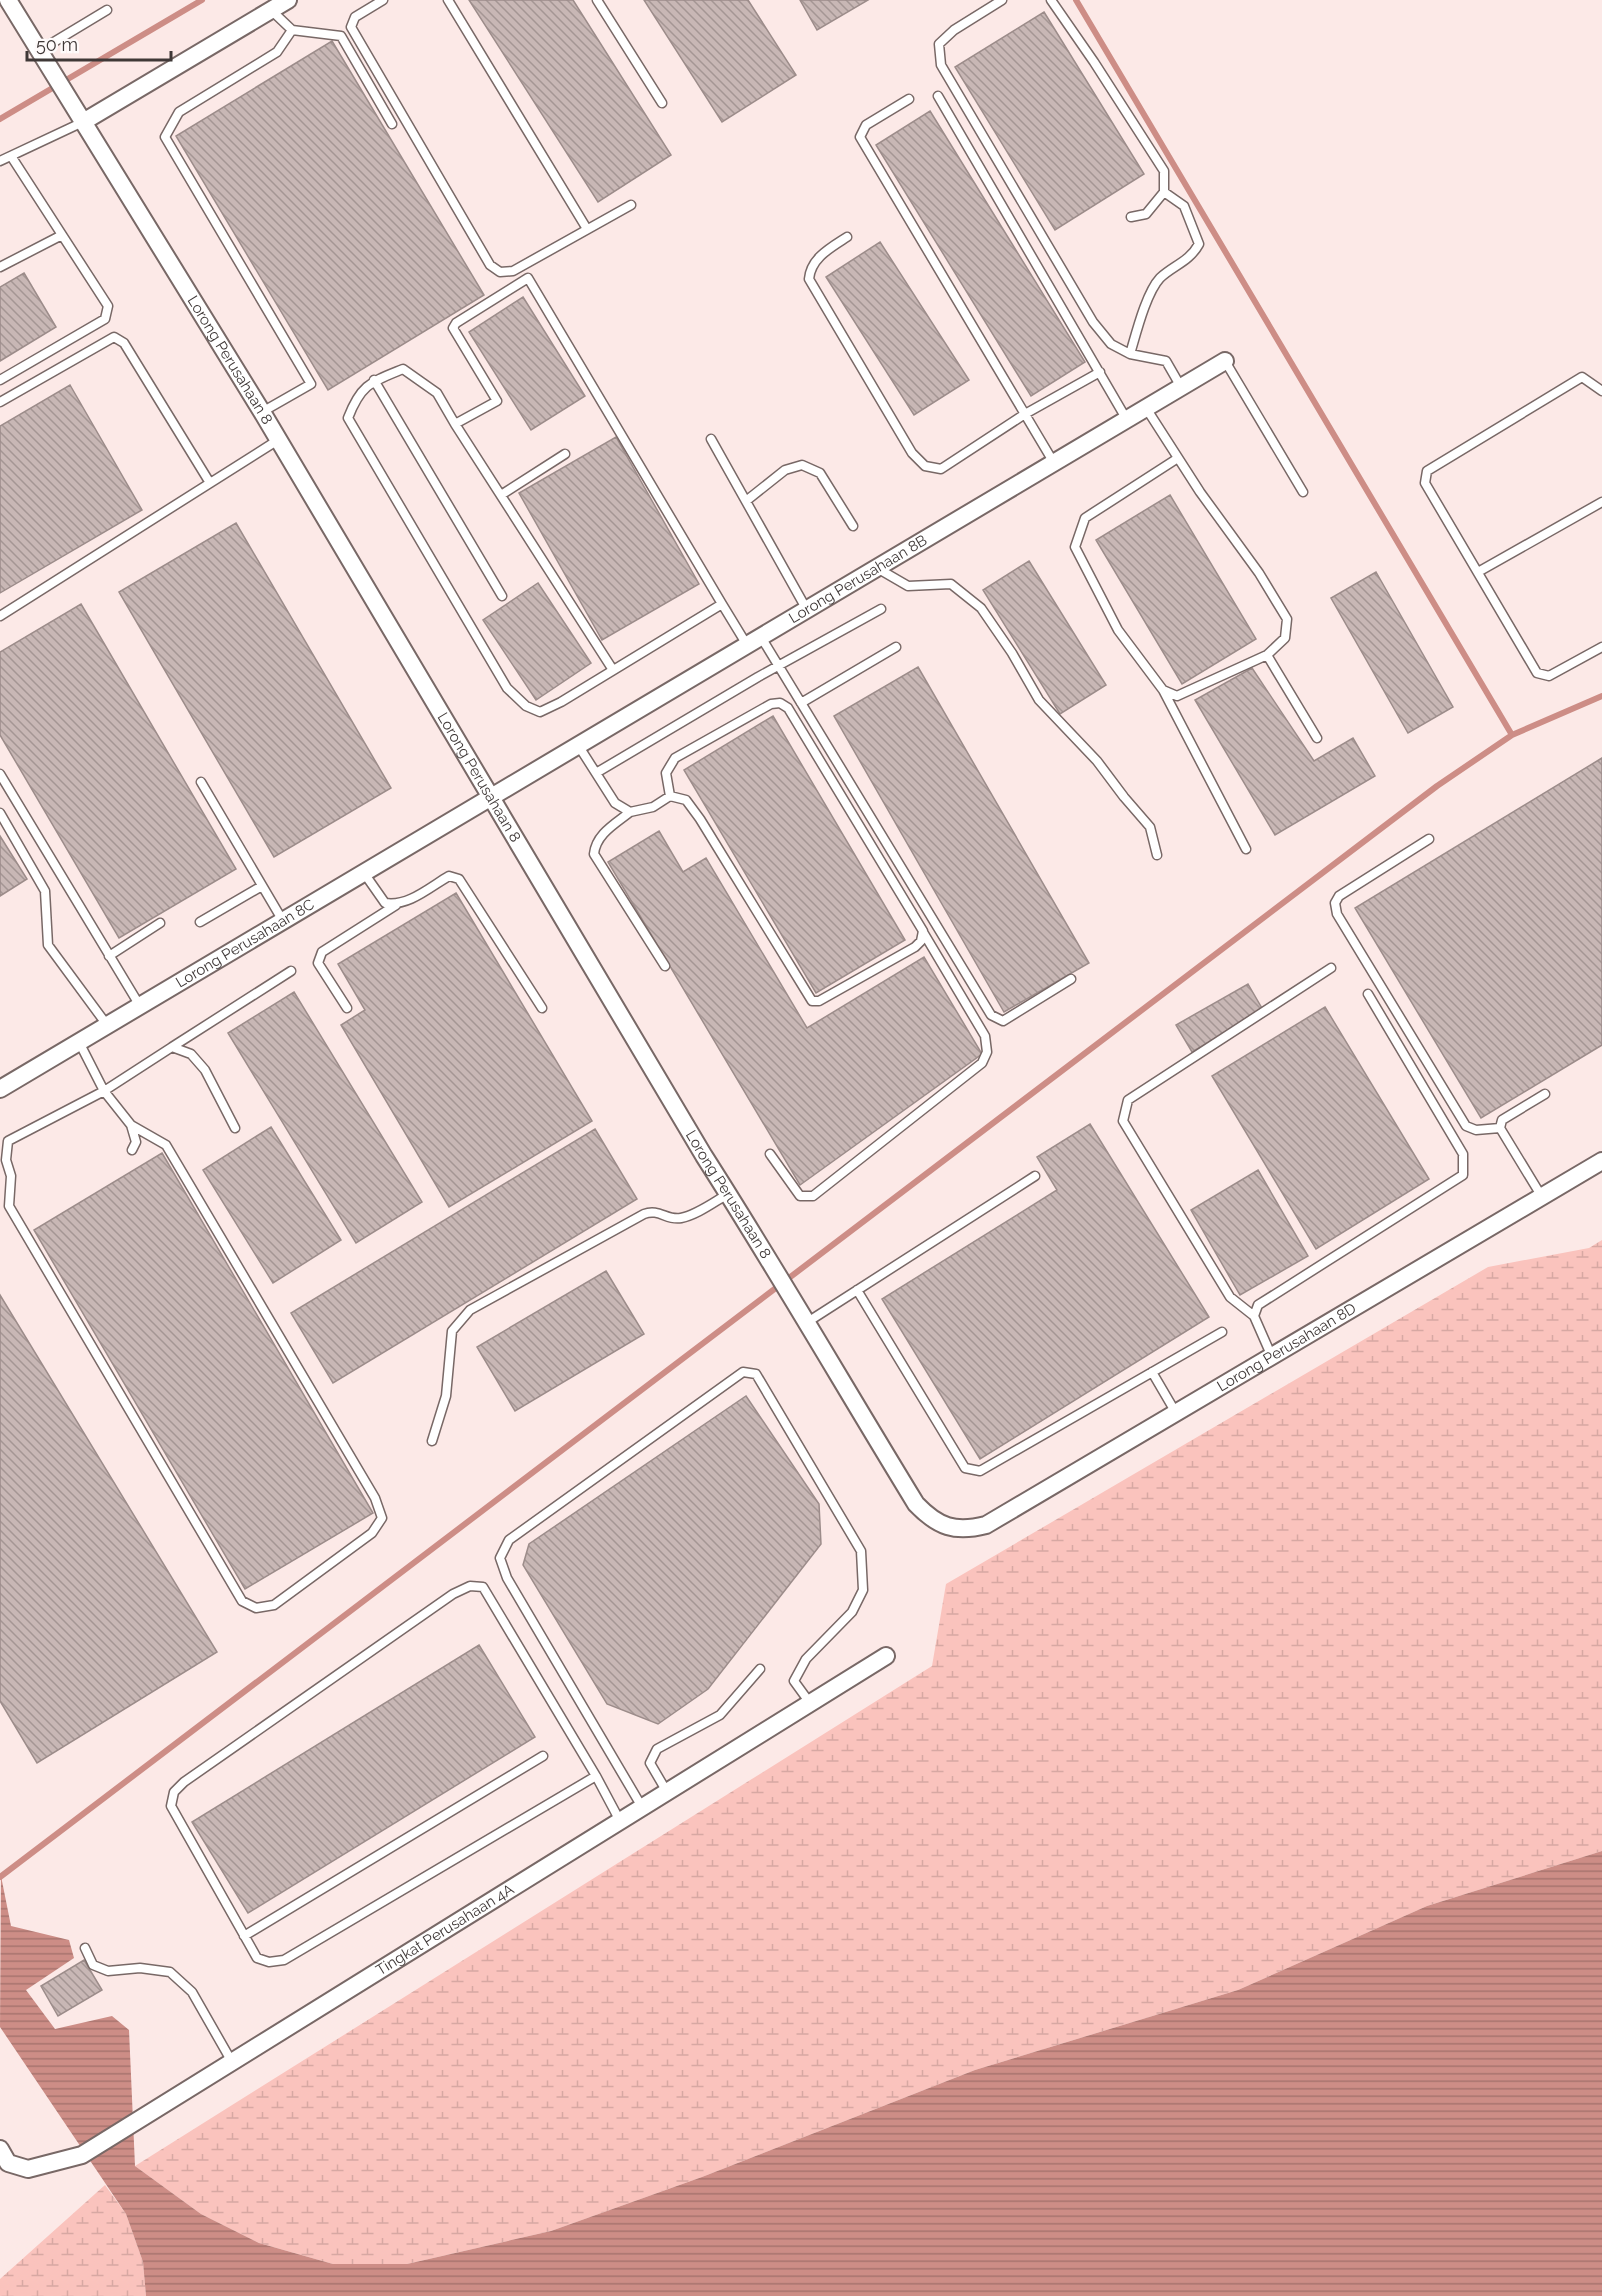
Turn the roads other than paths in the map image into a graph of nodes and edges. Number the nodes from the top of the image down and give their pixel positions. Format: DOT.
graph roads {
  1 [pos="8,0"];
  2 [pos="288,0"];
  3 [pos="383,0"];
  4 [pos="448,0"];
  5 [pos="597,0"];
  6 [pos="1002,0"];
  7 [pos="1051,0"];
  8 [pos="107,10"];
  9 [pos="271,10"];
  10 [pos="292,30"];
  11 [pos="43,58"];
  12 [pos="938,96"];
  13 [pos="909,99"];
  14 [pos="662,103"];
  15 [pos="83,122"];
  16 [pos="392,124"];
  17 [pos="11,156"];
  18 [pos="0,161"];
  19 [pos="1164,192"];
  20 [pos="631,205"];
  21 [pos="1131,217"];
  22 [pos="587,229"];
  23 [pos="62,235"];
  24 [pos="848,237"];
  25 [pos="0,267"];
  26 [pos="1130,354"];
  27 [pos="1225,361"];
  28 [pos="1100,372"];
  29 [pos="0,380"];
  30 [pos="374,381"];
  31 [pos="1181,387"];
  32 [pos="1602,392"];
  33 [pos="0,402"];
  34 [pos="1146,408"];
  35 [pos="262,412"];
  36 [pos="1025,414"];
  37 [pos="1127,420"];
  38 [pos="455,424"];
  39 [pos="711,439"];
  40 [pos="278,440"];
  41 [pos="565,454"];
  42 [pos="1178,458"];
  43 [pos="1054,463"];
  44 [pos="210,483"];
  45 [pos="1304,492"];
  46 [pos="501,495"];
  47 [pos="746,501"];
  48 [pos="1602,502"];
  49 [pos="853,526"];
  50 [pos="877,568"];
  51 [pos="1478,572"];
  52 [pos="502,596"];
  53 [pos="722,604"];
  54 [pos="881,609"];
  55 [pos="807,610"];
  56 [pos="0,616"];
  57 [pos="754,641"];
  58 [pos="896,647"];
  59 [pos="1602,647"];
  60 [pos="1267,655"];
  61 [pos="778,666"];
  62 [pos="613,670"];
  63 [pos="1163,690"];
  64 [pos="801,703"];
  65 [pos="1317,738"];
  66 [pos="578,745"];
  67 [pos="596,772"];
  68 [pos="0,774"];
  69 [pos="201,782"];
  70 [pos="670,796"];
  71 [pos="490,798"];
  72 [pos="630,812"];
  73 [pos="0,813"];
  74 [pos="1429,838"];
  75 [pos="1246,849"];
  76 [pos="1157,855"];
  77 [pos="364,873"];
  78 [pos="262,886"];
  79 [pos="396,905"];
  80 [pos="283,921"];
  81 [pos="200,922"];
  82 [pos="160,923"];
  83 [pos="923,931"];
  84 [pos="110,956"];
  85 [pos="665,966"];
  86 [pos="1331,968"];
  87 [pos="291,971"];
  88 [pos="1071,979"];
  89 [pos="1368,994"];
  90 [pos="140,1006"];
  91 [pos="347,1008"];
  92 [pos="542,1008"];
  93 [pos="107,1025"];
  94 [pos="79,1042"];
  95 [pos="172,1047"];
  96 [pos="0,1089"];
  97 [pos="104,1091"];
  98 [pos="1545,1094"];
  99 [pos="131,1125"];
  100 [pos="235,1128"];
  101 [pos="1500,1128"];
  102 [pos="132,1150"];
  103 [pos="770,1154"];
  104 [pos="1602,1161"];
  105 [pos="1035,1176"];
  106 [pos="728,1194"];
  107 [pos="1542,1197"];
  108 [pos="857,1290"];
  109 [pos="1254,1316"];
  110 [pos="806,1323"];
  111 [pos="1222,1332"];
  112 [pos="1272,1357"];
  113 [pos="1152,1372"];
  114 [pos="1176,1413"];
  115 [pos="432,1441"];
  116 [pos="969,1529"];
  117 [pos="886,1656"];
  118 [pos="760,1669"];
  119 [pos="810,1703"];
  120 [pos="543,1756"];
  121 [pos="596,1776"];
  122 [pos="667,1792"];
  123 [pos="642,1807"];
  124 [pos="620,1821"];
  125 [pos="244,1936"];
  126 [pos="85,1948"];
  127 [pos="232,2062"];
  128 [pos="0,2150"];
  1 -- 11 [label="street, Lorong Perusahaan 8"];
  2 -- 9 [label="street"];
  3 -- 22 [label="lane"];
  4 -- 22 [label="lane"];
  5 -- 14 [label="lane"];
  6 -- 26 [label="lane"];
  7 -- 19 [label="lane"];
  8 -- 11 [label="lane"];
  9 -- 10 [label="lane"];
  9 -- 15 [label="street"];
  10 -- 16 [label="lane"];
  10 -- 35 [label="lane"];
  11 -- 15 [label="street, Lorong Perusahaan 8"];
  12 -- 28 [label="lane"];
  13 -- 36 [label="lane"];
  15 -- 17 [label="lane"];
  15 -- 35 [label="street, Lorong Perusahaan 8"];
  17 -- 18 [label="lane"];
  17 -- 23 [label="lane"];
  19 -- 21 [label="lane"];
  19 -- 26 [label="lane"];
  20 -- 22 [label="lane"];
  23 -- 25 [label="lane"];
  23 -- 29 [label="lane"];
  24 -- 36 [label="lane"];
  26 -- 31 [label="lane"];
  27 -- 31 [label="street, Lorong Perusahaan 8B"];
  27 -- 45 [label="lane"];
  28 -- 36 [label="lane"];
  28 -- 37 [label="lane"];
  30 -- 38 [label="lane"];
  30 -- 52 [label="lane"];
  30 -- 62 [label="lane"];
  31 -- 34 [label="street, Lorong Perusahaan 8B"];
  32 -- 51 [label="lane"];
  33 -- 44 [label="lane"];
  34 -- 37 [label="street, Lorong Perusahaan 8B"];
  34 -- 42 [label="lane"];
  35 -- 40 [label="street, Lorong Perusahaan 8"];
  36 -- 43 [label="lane"];
  37 -- 43 [label="street, Lorong Perusahaan 8B"];
  38 -- 46 [label="lane"];
  38 -- 53 [label="lane"];
  39 -- 47 [label="lane"];
  40 -- 44 [label="lane"];
  40 -- 71 [label="street, Lorong Perusahaan 8"];
  41 -- 46 [label="lane"];
  42 -- 60 [label="lane"];
  42 -- 63 [label="lane"];
  43 -- 50 [label="street, Lorong Perusahaan 8B"];
  44 -- 56 [label="lane"];
  46 -- 62 [label="lane"];
  47 -- 49 [label="lane"];
  47 -- 55 [label="lane"];
  48 -- 51 [label="lane"];
  50 -- 55 [label="street, Lorong Perusahaan 8B"];
  50 -- 76 [label="lane"];
  51 -- 59 [label="lane"];
  53 -- 57 [label="lane"];
  53 -- 62 [label="lane"];
  54 -- 61 [label="lane"];
  55 -- 57 [label="street, Lorong Perusahaan 8B"];
  57 -- 61 [label="lane"];
  57 -- 66 [label="street, Lorong Perusahaan 8B"];
  58 -- 64 [label="lane"];
  60 -- 63 [label="lane"];
  60 -- 65 [label="lane"];
  61 -- 64 [label="lane"];
  61 -- 67 [label="lane"];
  63 -- 75 [label="lane"];
  64 -- 88 [label="lane"];
  66 -- 67 [label="lane"];
  66 -- 71 [label="street, Lorong Perusahaan 8B"];
  67 -- 72 [label="lane"];
  68 -- 84 [label="lane"];
  69 -- 78 [label="lane"];
  70 -- 72 [label="lane"];
  70 -- 83 [label="lane"];
  70 -- 83 [label="lane"];
  71 -- 77 [label="street, Lorong Perusahaan 8C"];
  71 -- 106 [label="street, Lorong Perusahaan 8"];
  72 -- 85 [label="lane"];
  73 -- 93 [label="lane"];
  74 -- 101 [label="lane"];
  77 -- 79 [label="lane"];
  77 -- 80 [label="street, Lorong Perusahaan 8C"];
  78 -- 80 [label="lane"];
  78 -- 81 [label="lane"];
  79 -- 91 [label="lane"];
  79 -- 92 [label="lane"];
  80 -- 90 [label="street, Lorong Perusahaan 8C"];
  82 -- 84 [label="lane"];
  83 -- 103 [label="lane"];
  84 -- 90 [label="lane"];
  86 -- 109 [label="lane"];
  87 -- 95 [label="lane"];
  89 -- 109 [label="lane"];
  90 -- 93 [label="street, Lorong Perusahaan 8C"];
  93 -- 94 [label="street, Lorong Perusahaan 8C"];
  94 -- 96 [label="street, Lorong Perusahaan 8C"];
  94 -- 97 [label="lane"];
  95 -- 97 [label="lane"];
  95 -- 100 [label="lane"];
  97 -- 99 [label="lane"];
  97 -- 99 [label="lane"];
  98 -- 101 [label="lane"];
  99 -- 102 [label="lane"];
  101 -- 107 [label="lane"];
  104 -- 107 [label="street, Lorong Perusahaan 8D"];
  105 -- 108 [label="lane"];
  106 -- 110 [label="street, Lorong Perusahaan 8"];
  106 -- 115 [label="lane"];
  107 -- 112 [label="street, Lorong Perusahaan 8D"];
  108 -- 110 [label="lane"];
  108 -- 113 [label="lane"];
  109 -- 112 [label="lane"];
  110 -- 116 [label="street, Lorong Perusahaan 8"];
  111 -- 113 [label="lane"];
  112 -- 114 [label="street, Lorong Perusahaan 8D"];
  113 -- 114 [label="lane"];
  114 -- 116 [label="street, Lorong Perusahaan 8D"];
  117 -- 119 [label="street, Tingkat Perusahaan 4A"];
  118 -- 122 [label="lane"];
  119 -- 122 [label="street, Tingkat Perusahaan 4A"];
  119 -- 123 [label="lane"];
  120 -- 125 [label="lane"];
  121 -- 124 [label="lane"];
  121 -- 125 [label="lane"];
  121 -- 125 [label="lane"];
  122 -- 123 [label="street, Tingkat Perusahaan 4A"];
  123 -- 124 [label="street, Tingkat Perusahaan 4A"];
  124 -- 127 [label="street, Tingkat Perusahaan 4A"];
  126 -- 127 [label="lane"];
  127 -- 128 [label="street, Tingkat Perusahaan 4A"];
}
